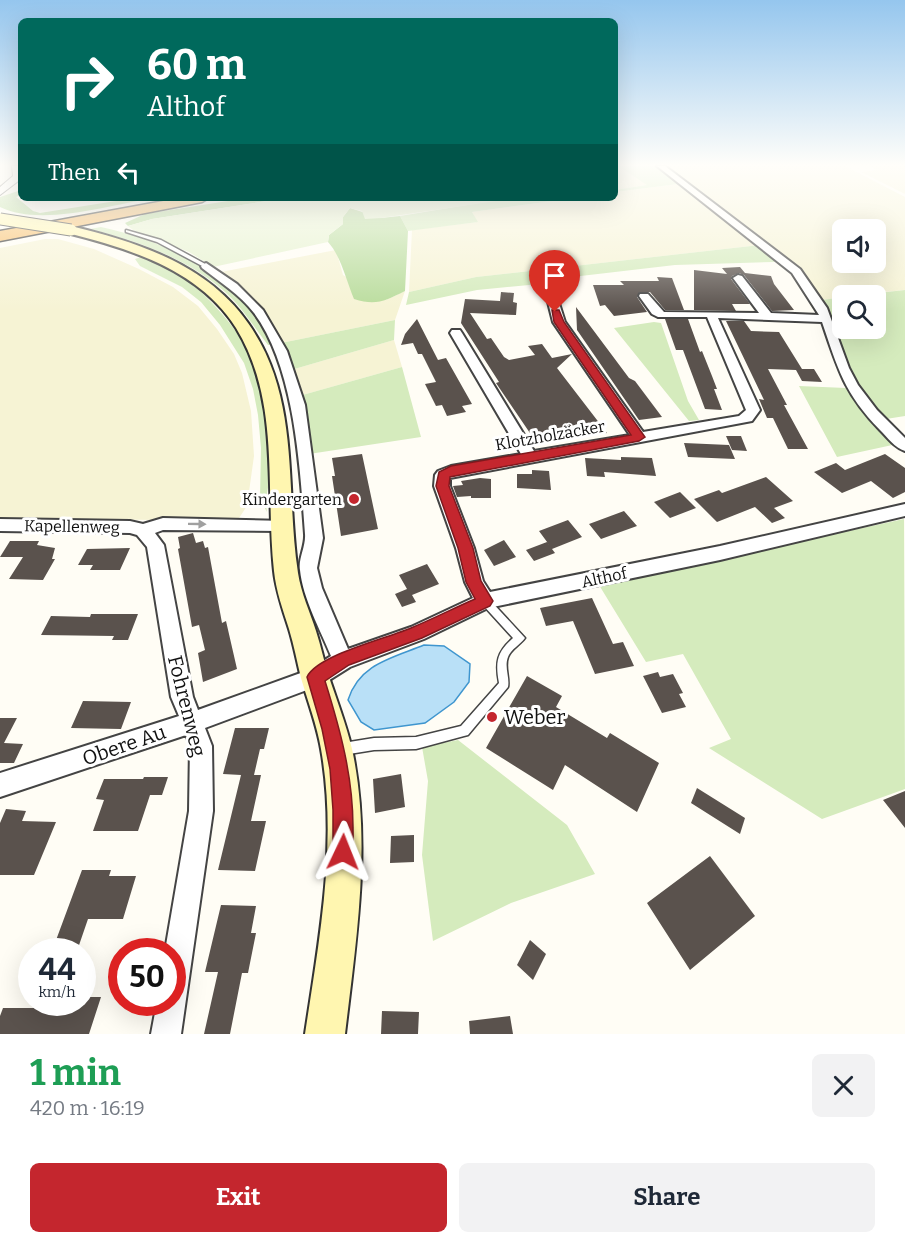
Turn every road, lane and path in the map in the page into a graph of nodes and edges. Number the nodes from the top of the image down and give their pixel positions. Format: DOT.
graph roads {
  1 [pos="84,214"];
  2 [pos="116,214"];
  3 [pos="722,214"];
  4 [pos="0,219"];
  5 [pos="0,230"];
  6 [pos="128,231"];
  7 [pos="0,236"];
  8 [pos="206,266"];
  9 [pos="738,278"];
  10 [pos="644,296"];
  11 [pos="554,302"];
  12 [pos="711,314"];
  13 [pos="767,316"];
  14 [pos="826,319"];
  15 [pos="456,333"];
  16 [pos="639,437"];
  17 [pos="905,446"];
  18 [pos="530,457"];
  19 [pos="905,510"];
  20 [pos="0,525"];
  21 [pos="280,525"];
  22 [pos="143,530"];
  23 [pos="485,601"];
  24 [pos="329,669"];
  25 [pos="191,723"];
  26 [pos="336,750"];
  27 [pos="0,785"];
  28 [pos="181,938"];
  29 [pos="169,1016"];
  30 [pos="166,1034"];
  31 [pos="325,1034"];
  1 -- 5 [label="highway"];
  2 -- 7 [label="highway"];
  3 -- 14 [label="street"];
  4 -- 21 [label="main road, bridge"];
  6 -- 8 [label="lane"];
  8 -- 24 [label="street"];
  9 -- 13 [label="street"];
  10 -- 12 [label="street"];
  11 -- 16 [label="street"];
  12 -- 13 [label="street"];
  12 -- 16 [label="street, Klotzholzäcker"];
  13 -- 14 [label="street"];
  14 -- 17 [label="street"];
  15 -- 18 [label="street"];
  16 -- 18 [label="street, Klotzholzäcker"];
  18 -- 23 [label="street, Klotzholzäcker"];
  19 -- 23 [label="street, Althof"];
  20 -- 22 [label="street, Kapellenweg"];
  22 -- 21 [label="street, Kapellenweg, one-way"];
  21 -- 24 [label="main road"];
  22 -- 25 [label="street, Fohrenweg"];
  23 -- 24 [label="street, Althof"];
  23 -- 26 [label="lane"];
  24 -- 25 [label="street, Obere Au"];
  24 -- 26 [label="main road"];
  25 -- 27 [label="street, Obere Au"];
  25 -- 28 [label="street, Fohrenweg"];
  26 -- 31 [label="main road"];
  29 -- 30 [label="street"];
}
